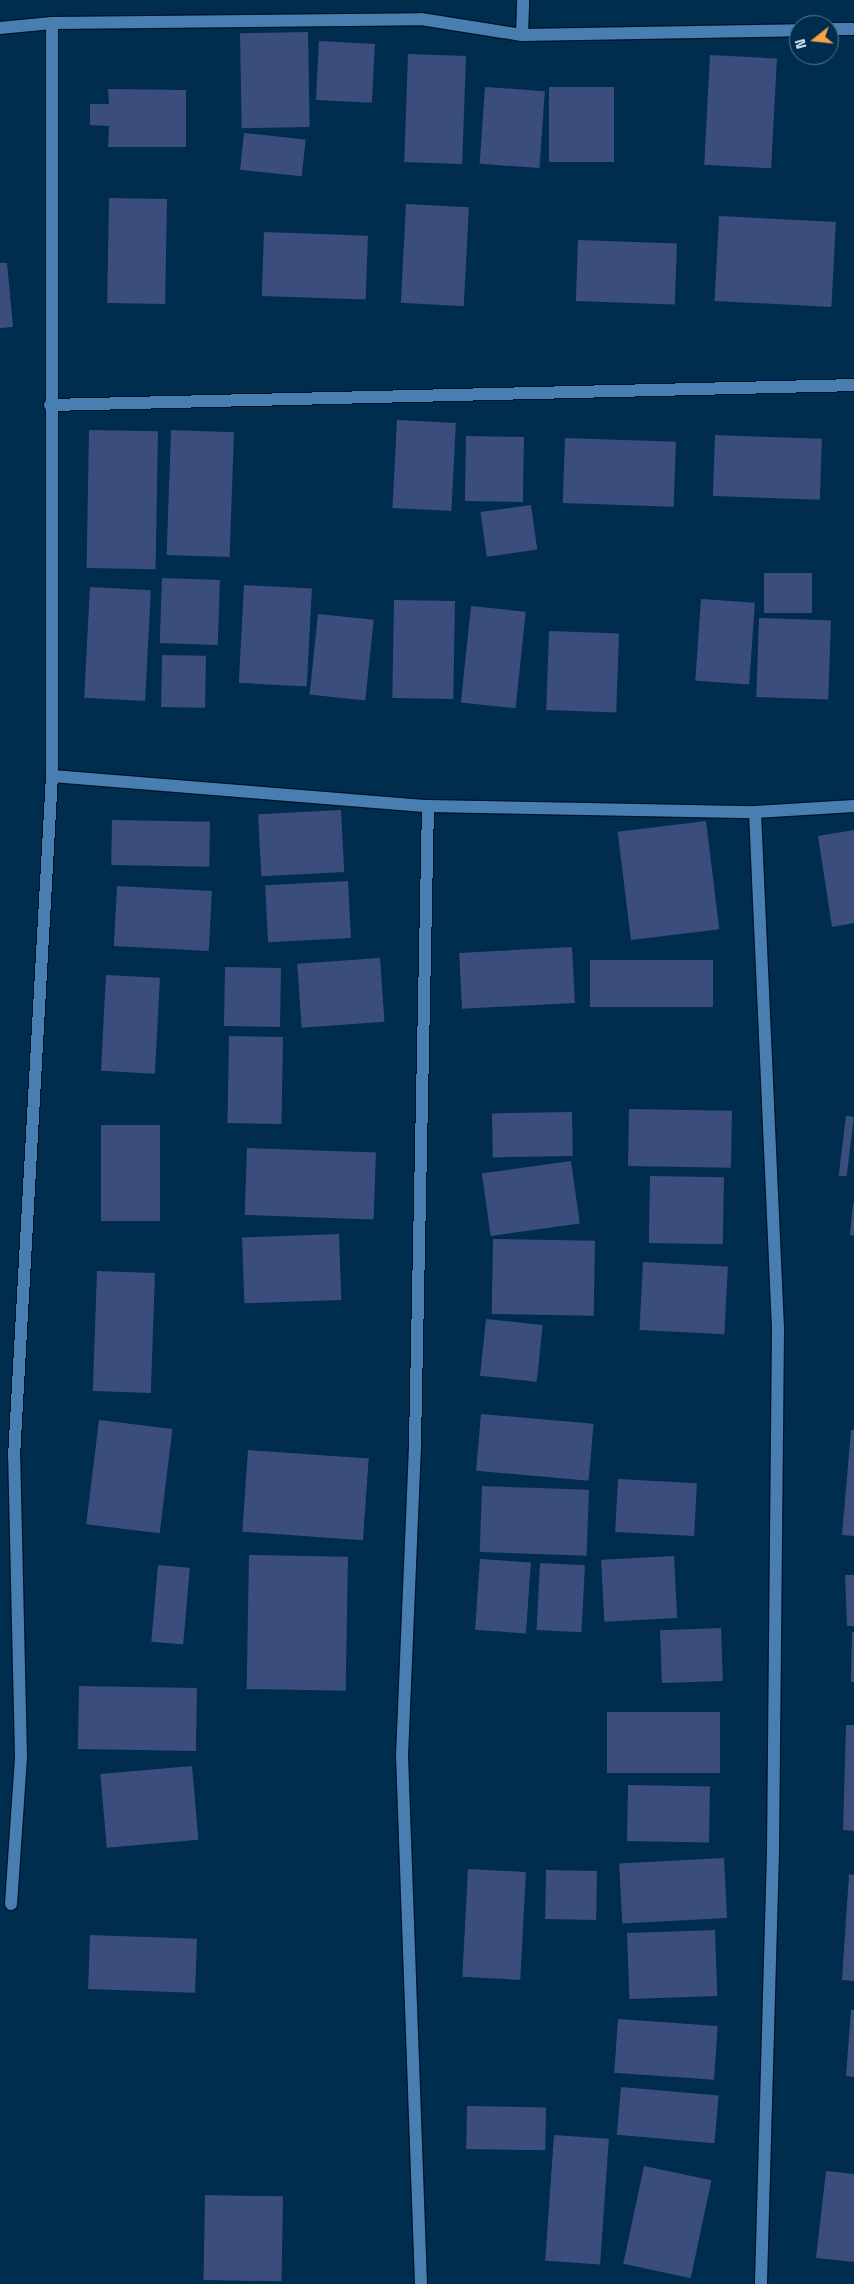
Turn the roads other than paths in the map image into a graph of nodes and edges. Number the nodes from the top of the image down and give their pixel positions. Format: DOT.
graph roads {
  1 [pos="522,0"];
  2 [pos="52,23"];
  3 [pos="0,28"];
  4 [pos="839,29"];
  5 [pos="854,29"];
  6 [pos="789,30"];
  7 [pos="522,35"];
  8 [pos="854,385"];
  9 [pos="50,405"];
  10 [pos="52,776"];
  11 [pos="428,806"];
  12 [pos="854,806"];
  13 [pos="755,812"];
  14 [pos="10,1904"];
  15 [pos="421,2284"];
  16 [pos="760,2284"];
  1 -- 7 [label="street"];
  2 -- 3 [label="street"];
  2 -- 7 [label="street"];
  2 -- 9 [label="street"];
  4 -- 5 [label="street"];
  6 -- 7 [label="street"];
  8 -- 9 [label="street"];
  9 -- 10 [label="street"];
  10 -- 11 [label="street"];
  10 -- 14 [label="street"];
  11 -- 13 [label="street"];
  11 -- 15 [label="street"];
  12 -- 13 [label="street"];
  13 -- 16 [label="street"];
}
